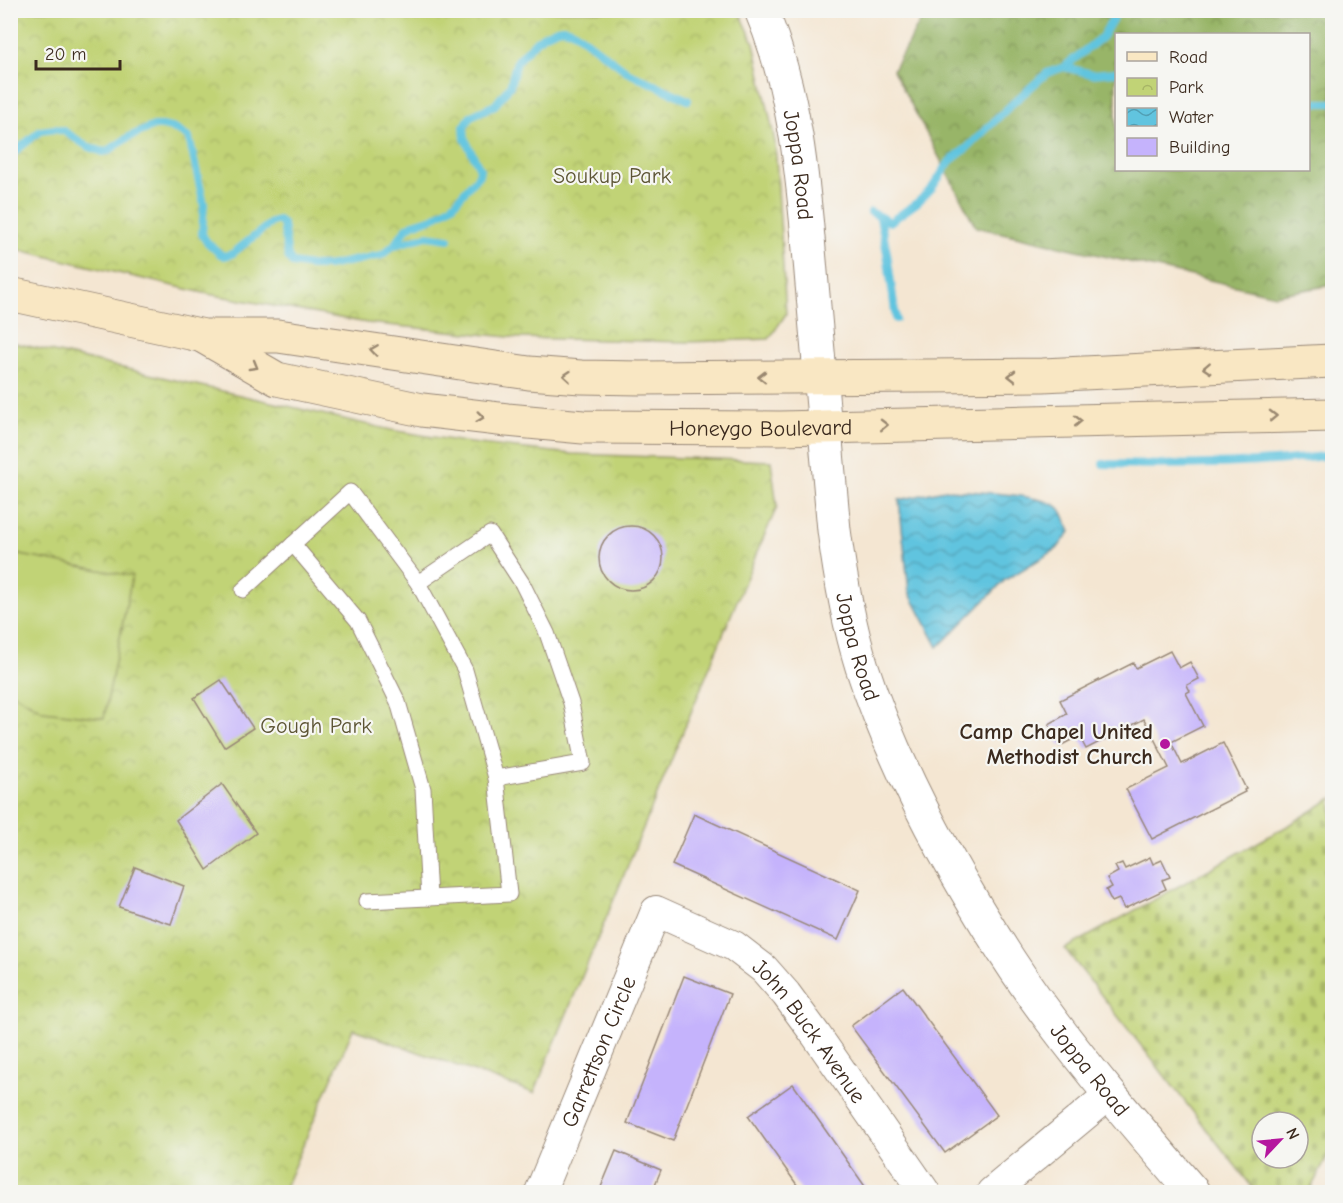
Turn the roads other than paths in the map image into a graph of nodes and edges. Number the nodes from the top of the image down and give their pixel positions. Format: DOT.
graph roads {
  1 [pos="761,10"];
  2 [pos="10,294"];
  3 [pos="204,336"];
  4 [pos="1332,361"];
  5 [pos="821,376"];
  6 [pos="1332,415"];
  7 [pos="825,427"];
  8 [pos="293,544"];
  9 [pos="418,583"];
  10 [pos="243,590"];
  11 [pos="496,778"];
  12 [pos="429,898"];
  13 [pos="367,901"];
  14 [pos="656,911"];
  15 [pos="1110,1094"];
  16 [pos="540,1192"];
  17 [pos="925,1192"];
  18 [pos="992,1192"];
  19 [pos="1193,1192"];
  1 -- 5 [label="street, Joppa Road"];
  2 -- 3 [label="main road, Honeygo Boulevard"];
  5 -- 3 [label="main road, Honeygo Boulevard, one-way"];
  3 -- 7 [label="main road, Honeygo Boulevard, one-way"];
  4 -- 5 [label="main road, Honeygo Boulevard, one-way"];
  5 -- 7 [label="street, Joppa Road"];
  7 -- 6 [label="main road, Honeygo Boulevard, one-way"];
  7 -- 15 [label="street, Joppa Road"];
  8 -- 9 [label="lane"];
  8 -- 10 [label="lane"];
  8 -- 12 [label="lane"];
  9 -- 11 [label="lane"];
  9 -- 11 [label="lane"];
  11 -- 12 [label="lane"];
  12 -- 13 [label="lane"];
  14 -- 16 [label="street, Garrettson Circle"];
  14 -- 17 [label="street, John Buck Avenue"];
  15 -- 18 [label="street"];
  15 -- 19 [label="street, Joppa Road"];
}
